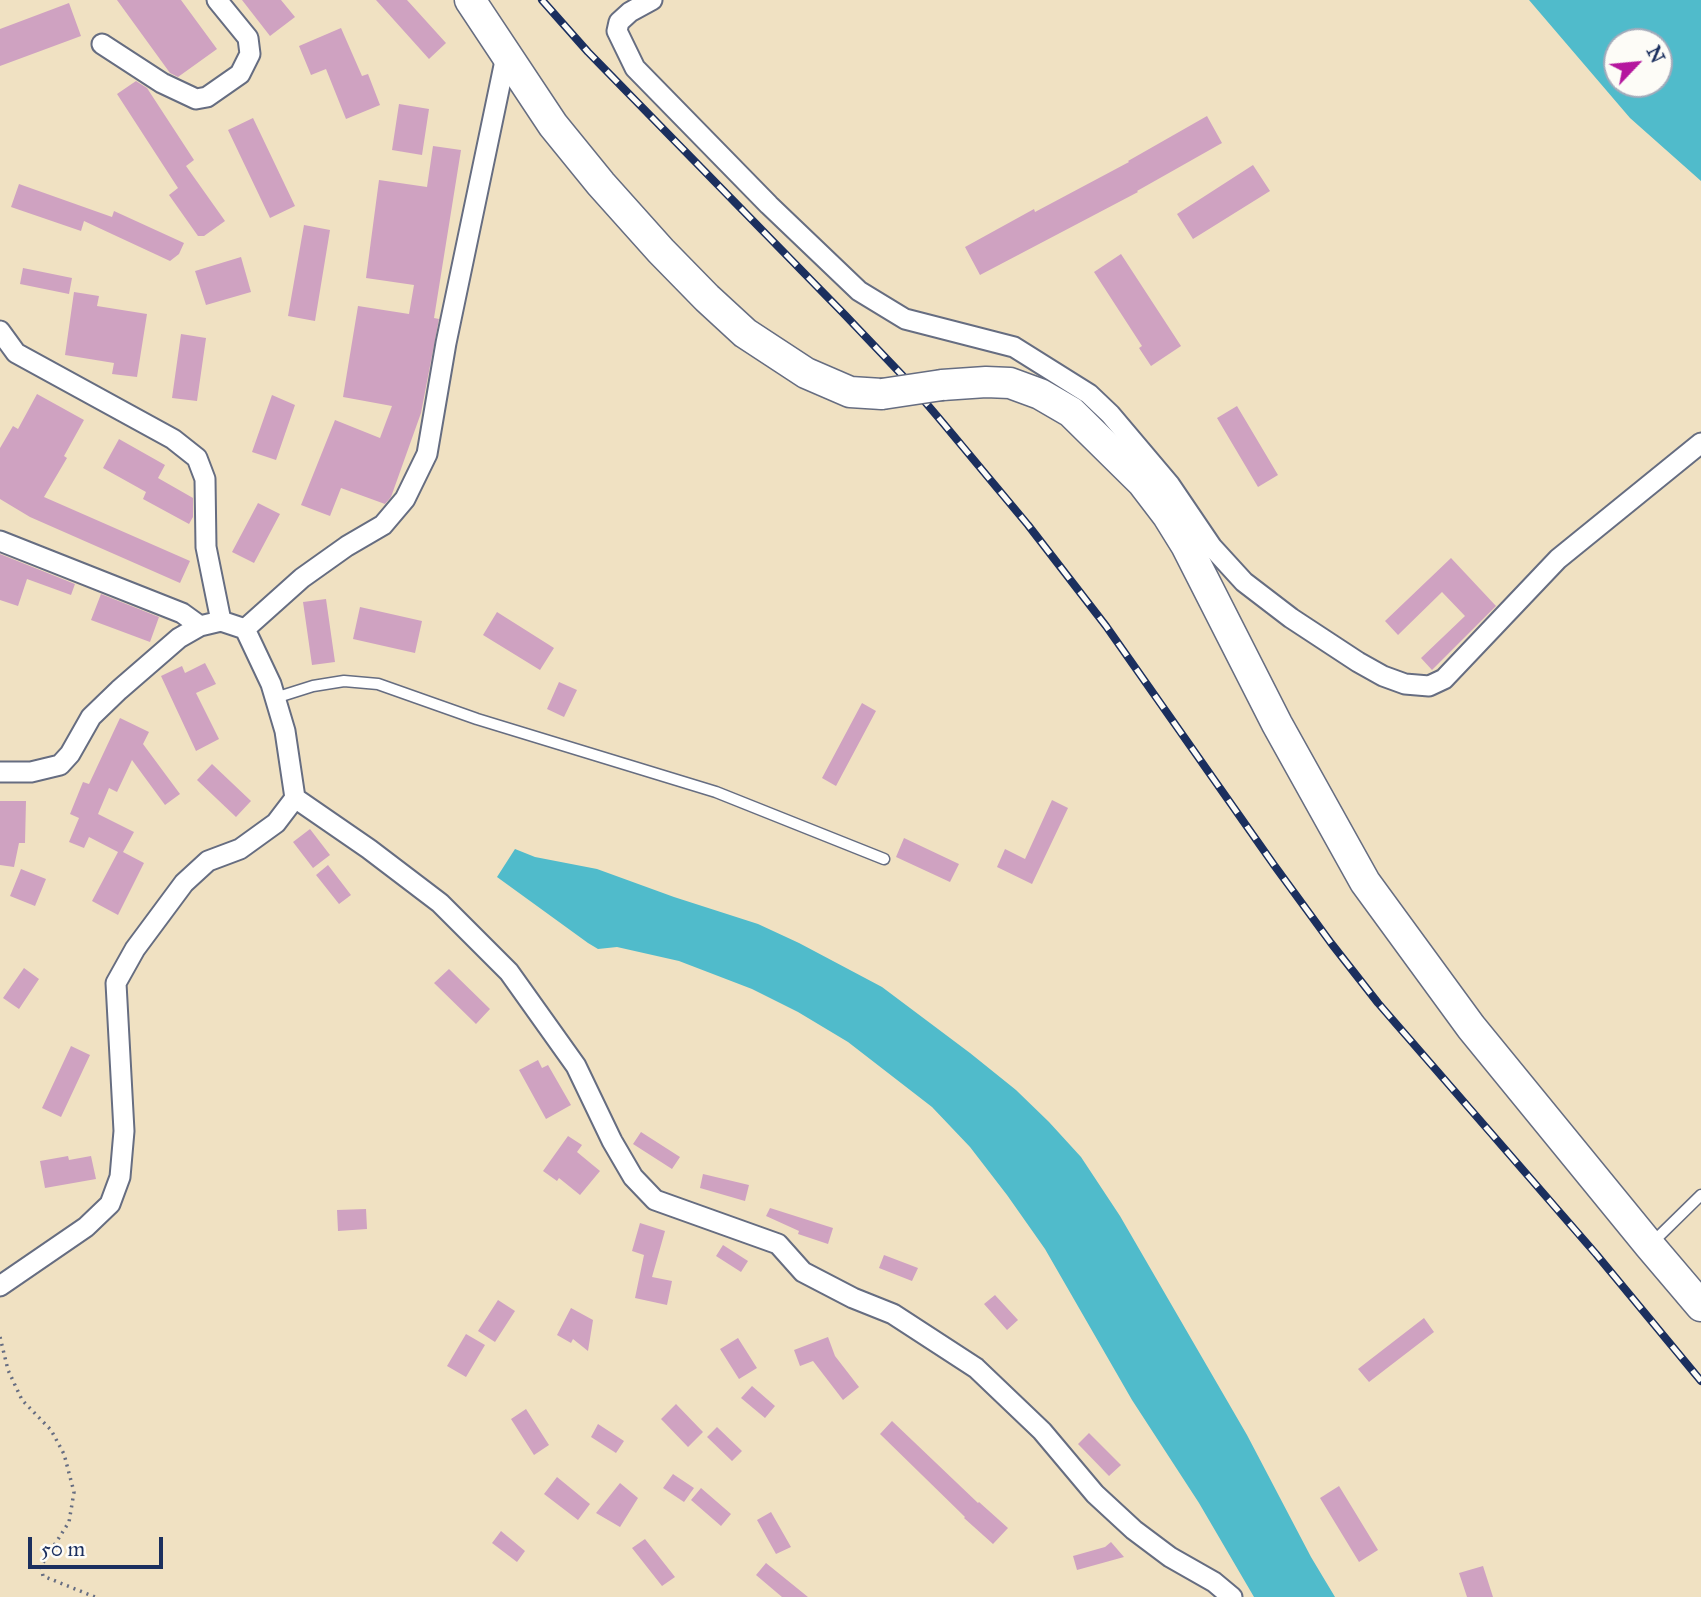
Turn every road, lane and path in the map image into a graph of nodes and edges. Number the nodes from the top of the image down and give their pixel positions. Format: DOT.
graph roads {
  1 [pos="217,0"];
  2 [pos="470,0"];
  3 [pos="652,0"];
  4 [pos="625,6"];
  5 [pos="102,44"];
  6 [pos="506,56"];
  7 [pos="0,331"];
  8 [pos="1080,403"];
  9 [pos="1701,443"];
  10 [pos="0,541"];
  11 [pos="220,621"];
  12 [pos="200,626"];
  13 [pos="245,629"];
  14 [pos="275,698"];
  15 [pos="0,772"];
  16 [pos="295,798"];
  17 [pos="884,859"];
  18 [pos="1701,1195"];
  19 [pos="1650,1246"];
  20 [pos="0,1286"];
  21 [pos="1701,1307"];
  22 [pos="0,1337"];
  23 [pos="95,1597"];
  24 [pos="1231,1597"];
  1 -- 5 [label="street"];
  2 -- 6 [label="main road"];
  3 -- 4 [label="street"];
  4 -- 8 [label="street"];
  6 -- 8 [label="main road, bridge"];
  6 -- 13 [label="street"];
  7 -- 11 [label="street"];
  8 -- 9 [label="street"];
  8 -- 19 [label="main road"];
  10 -- 12 [label="street"];
  11 -- 12 [label="street"];
  11 -- 13 [label="street"];
  12 -- 15 [label="street"];
  13 -- 14 [label="street"];
  14 -- 16 [label="street"];
  14 -- 17 [label="lane"];
  16 -- 20 [label="street"];
  16 -- 24 [label="street"];
  18 -- 19 [label="lane"];
  19 -- 21 [label="main road"];
  22 -- 23 [label="path"];
}
